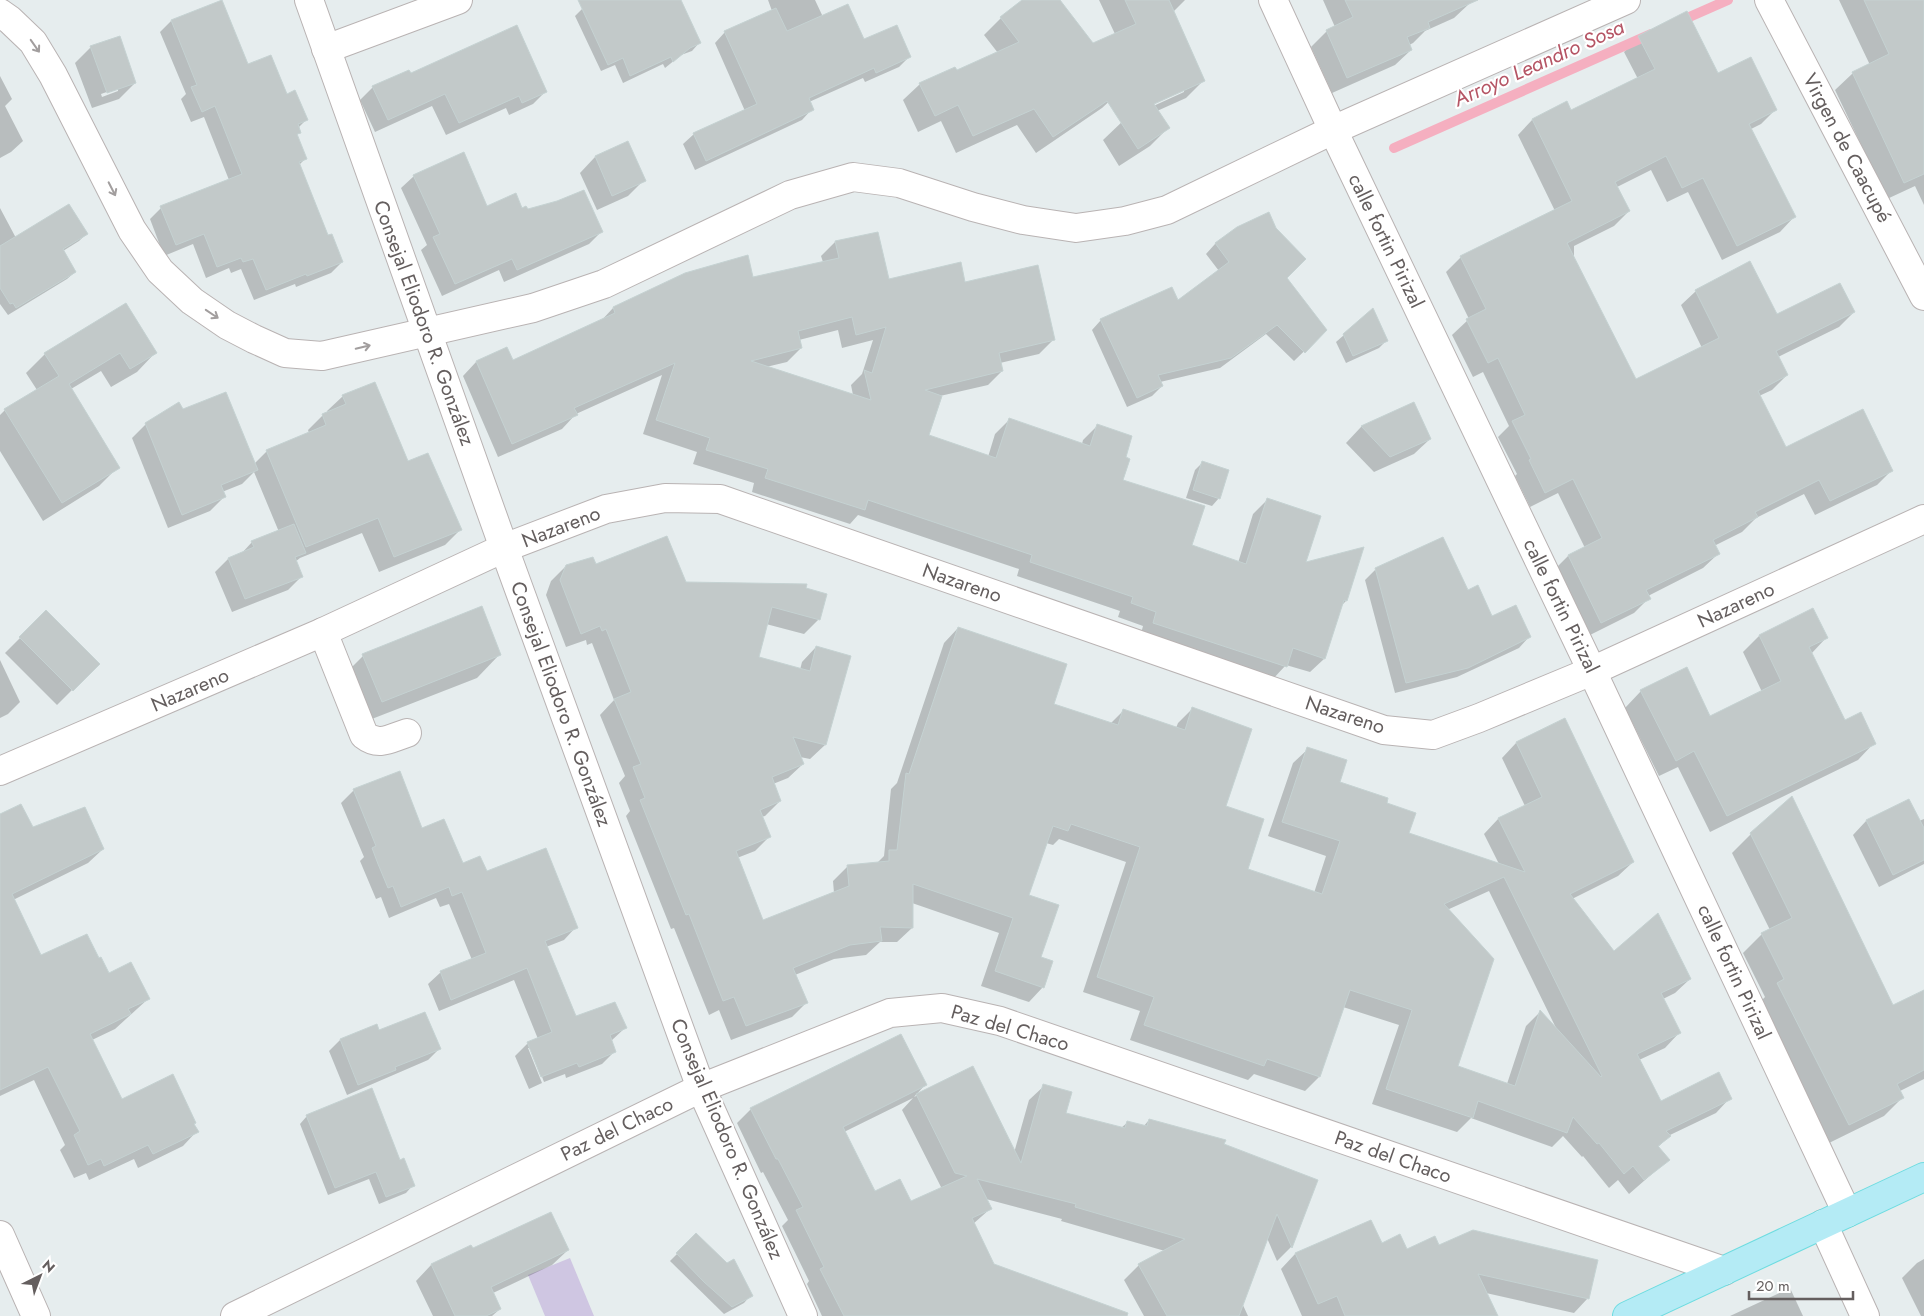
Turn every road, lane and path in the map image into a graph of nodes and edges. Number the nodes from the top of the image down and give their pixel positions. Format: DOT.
graph roads {
  1 [pos="309,0"];
  2 [pos="458,0"];
  3 [pos="1273,0"];
  4 [pos="1626,0"];
  5 [pos="1769,0"];
  6 [pos="0,13"];
  7 [pos="326,49"];
  8 [pos="1333,130"];
  9 [pos="1924,296"];
  10 [pos="428,332"];
  11 [pos="1924,519"];
  12 [pos="504,548"];
  13 [pos="323,632"];
  14 [pos="1592,672"];
  15 [pos="407,733"];
  16 [pos="0,771"];
  17 [pos="701,1088"];
  18 [pos="1924,1177"];
  19 [pos="1835,1219"];
  20 [pos="0,1236"];
  21 [pos="1724,1271"];
  22 [pos="36,1316"];
  23 [pos="236,1316"];
  24 [pos="803,1316"];
  25 [pos="1627,1316"];
  26 [pos="1865,1316"];
  1 -- 7 [label="street, Consejal Eliodoro R. González"];
  2 -- 7 [label="street"];
  3 -- 8 [label="street, calle fortin Pirizal"];
  4 -- 8 [label="street"];
  5 -- 9 [label="street, Virgen de Caacupé"];
  6 -- 10 [label="street, one-way"];
  7 -- 10 [label="street, Consejal Eliodoro R. González"];
  8 -- 10 [label="street"];
  8 -- 14 [label="street, calle fortin Pirizal"];
  10 -- 12 [label="street, Consejal Eliodoro R. González"];
  11 -- 14 [label="street, Nazareno"];
  12 -- 13 [label="street, Nazareno"];
  12 -- 14 [label="street, Nazareno"];
  12 -- 17 [label="street, Consejal Eliodoro R. González"];
  13 -- 15 [label="street"];
  13 -- 16 [label="street, Nazareno"];
  14 -- 19 [label="street, calle fortin Pirizal"];
  17 -- 21 [label="street, Paz del Chaco"];
  17 -- 23 [label="street, Paz del Chaco"];
  17 -- 24 [label="street, Consejal Eliodoro R. González"];
  18 -- 19 [label="main road"];
  19 -- 21 [label="main road"];
  19 -- 26 [label="street, calle fortin Pirizal"];
  20 -- 22 [label="street"];
  21 -- 25 [label="main road"];
}
